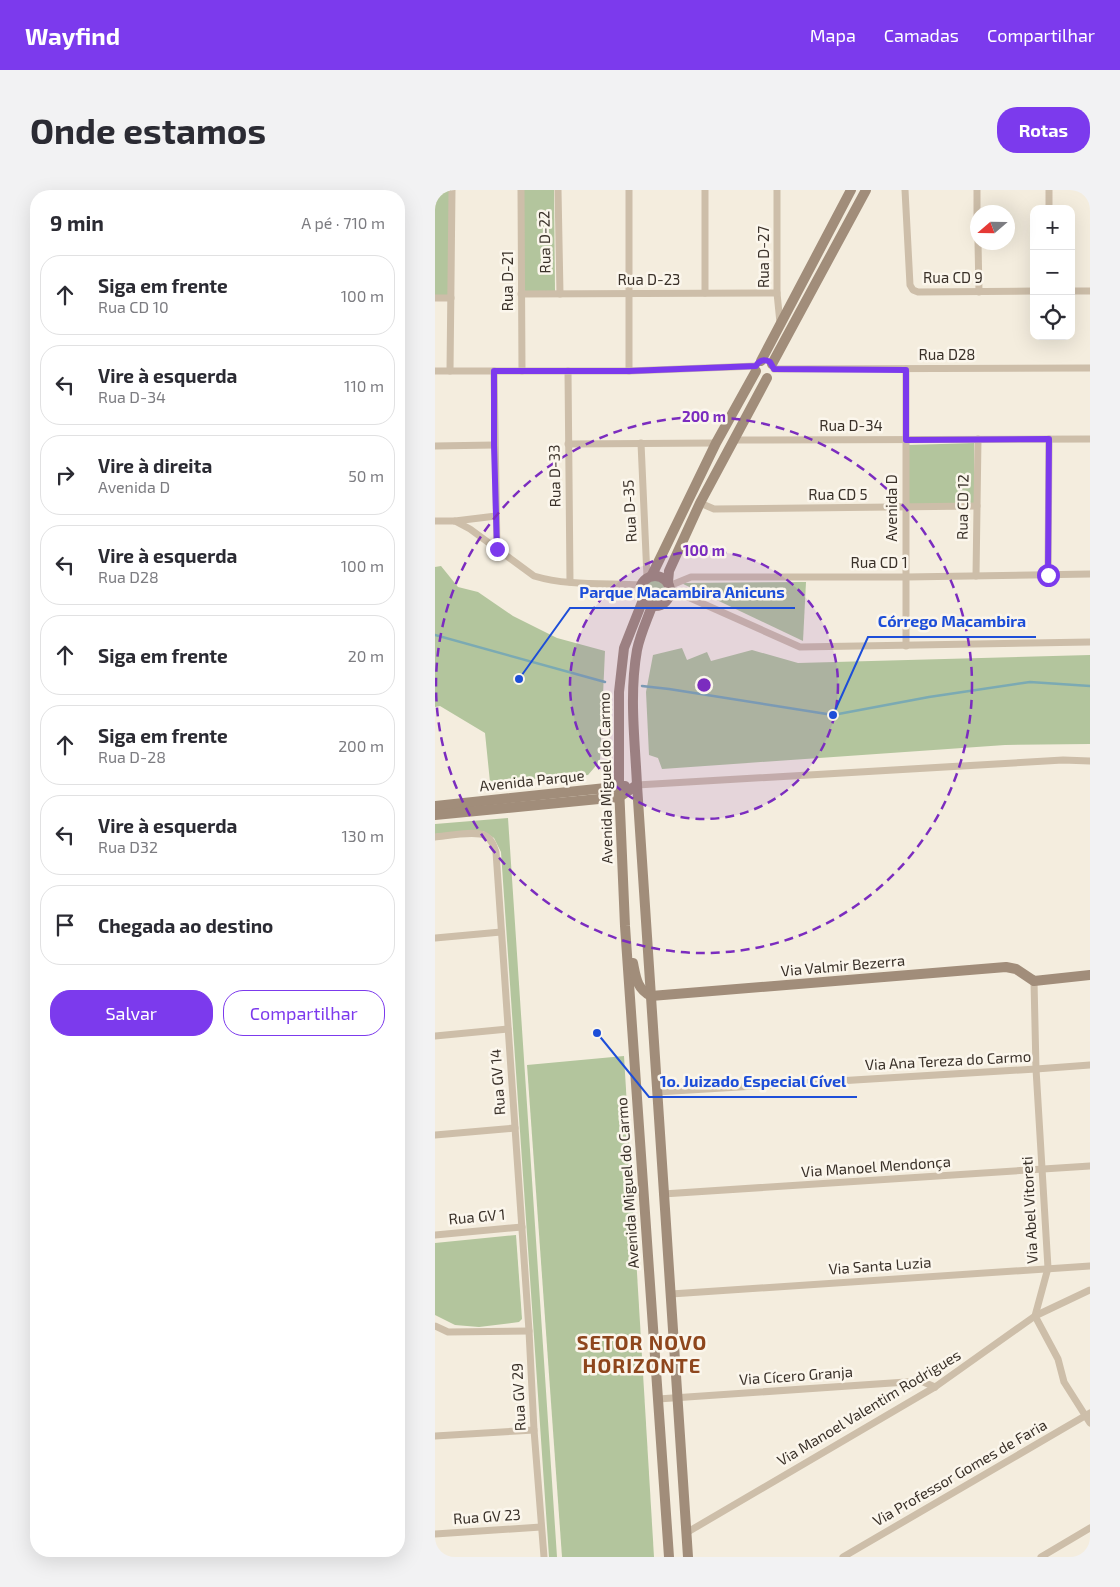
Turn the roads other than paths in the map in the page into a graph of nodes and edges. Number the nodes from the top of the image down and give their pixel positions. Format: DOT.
graph roads {
  1 [pos="452,190"];
  2 [pos="521,190"];
  3 [pos="558,190"];
  4 [pos="629,190"];
  5 [pos="705,190"];
  6 [pos="777,190"];
  7 [pos="851,190"];
  8 [pos="866,190"];
  9 [pos="905,190"];
  10 [pos="977,190"];
  11 [pos="1049,190"];
  12 [pos="977,205"];
  13 [pos="1049,205"];
  14 [pos="978,250"];
  15 [pos="1030,291"];
  16 [pos="1075,291"];
  17 [pos="1090,291"];
  18 [pos="979,292"];
  19 [pos="705,293"];
  20 [pos="777,293"];
  21 [pos="521,294"];
  22 [pos="560,294"];
  23 [pos="629,294"];
  24 [pos="435,298"];
  25 [pos="451,298"];
  26 [pos="780,323"];
  27 [pos="758,366"];
  28 [pos="773,366"];
  29 [pos="1090,368"];
  30 [pos="568,370"];
  31 [pos="906,370"];
  32 [pos="435,371"];
  33 [pos="450,371"];
  34 [pos="494,371"];
  35 [pos="522,371"];
  36 [pos="629,371"];
  37 [pos="767,378"];
  38 [pos="978,439"];
  39 [pos="1049,439"];
  40 [pos="1090,439"];
  41 [pos="733,440"];
  42 [pos="906,440"];
  43 [pos="641,443"];
  44 [pos="716,443"];
  45 [pos="569,444"];
  46 [pos="494,445"];
  47 [pos="435,446"];
  48 [pos="700,503"];
  49 [pos="977,506"];
  50 [pos="906,508"];
  51 [pos="496,516"];
  52 [pos="435,521"];
  53 [pos="455,521"];
  54 [pos="497,549"];
  55 [pos="1090,574"];
  56 [pos="1048,575"];
  57 [pos="976,576"];
  58 [pos="906,577"];
  59 [pos="647,579"];
  60 [pos="570,582"];
  61 [pos="669,586"];
  62 [pos="643,600"];
  63 [pos="652,606"];
  64 [pos="1090,642"];
  65 [pos="906,646"];
  66 [pos="1090,761"];
  67 [pos="637,786"];
  68 [pos="619,792"];
  69 [pos="435,806"];
  70 [pos="435,815"];
  71 [pos="435,837"];
  72 [pos="625,926"];
  73 [pos="501,932"];
  74 [pos="435,938"];
  75 [pos="1090,975"];
  76 [pos="1034,981"];
  77 [pos="651,996"];
  78 [pos="508,1029"];
  79 [pos="435,1036"];
  80 [pos="1090,1064"];
  81 [pos="1036,1070"];
  82 [pos="657,1092"];
  83 [pos="515,1128"];
  84 [pos="435,1135"];
  85 [pos="1090,1166"];
  86 [pos="1042,1170"];
  87 [pos="663,1194"];
  88 [pos="522,1227"];
  89 [pos="435,1235"];
  90 [pos="1090,1266"];
  91 [pos="1048,1268"];
  92 [pos="1090,1290"];
  93 [pos="671,1294"];
  94 [pos="1035,1316"];
  95 [pos="435,1326"];
  96 [pos="529,1331"];
  97 [pos="935,1387"];
  98 [pos="658,1398"];
  99 [pos="677,1398"];
  100 [pos="1088,1414"];
  101 [pos="1090,1423"];
  102 [pos="534,1430"];
  103 [pos="435,1436"];
  104 [pos="541,1527"];
  105 [pos="1090,1528"];
  106 [pos="686,1532"];
  107 [pos="435,1534"];
  108 [pos="544,1557"];
  109 [pos="669,1557"];
  110 [pos="688,1557"];
  111 [pos="843,1557"];
  112 [pos="1041,1557"];
  1 -- 25 [label="street"];
  2 -- 21 [label="street, Rua D-21"];
  3 -- 22 [label="street, Rua D-22"];
  4 -- 23 [label="street"];
  5 -- 19 [label="street"];
  6 -- 20 [label="street, Rua D-27"];
  7 -- 26 [label="main road"];
  8 -- 28 [label="main road"];
  9 -- 18 [label="street, Rua CD 9"];
  10 -- 12 [label="street"];
  11 -- 13 [label="street"];
  14 -- 18 [label="street"];
  15 -- 18 [label="street, Rua CD 9"];
  16 -- 17 [label="street"];
  19 -- 20 [label="street, Rua D-23"];
  19 -- 23 [label="street, Rua D-23"];
  20 -- 26 [label="street, Rua D-27"];
  21 -- 22 [label="street, Rua D-23"];
  21 -- 35 [label="street, Rua D-21"];
  22 -- 23 [label="street, Rua D-23"];
  23 -- 36 [label="street"];
  24 -- 25 [label="street"];
  25 -- 33 [label="street"];
  26 -- 27 [label="main road"];
  27 -- 28 [label="main road"];
  27 -- 36 [label="street"];
  27 -- 37 [label="main road"];
  27 -- 44 [label="main road"];
  28 -- 31 [label="street, Rua D28"];
  28 -- 37 [label="main road"];
  29 -- 31 [label="street, Rua D28"];
  30 -- 35 [label="street"];
  30 -- 36 [label="street"];
  30 -- 45 [label="street, Rua D-33"];
  31 -- 42 [label="street, Avenida D"];
  32 -- 33 [label="street"];
  33 -- 34 [label="street"];
  34 -- 35 [label="street"];
  34 -- 46 [label="street"];
  37 -- 41 [label="main road"];
  38 -- 39 [label="street, Rua D-34"];
  38 -- 42 [label="street, Rua D-34"];
  38 -- 49 [label="street, Rua CD 12"];
  39 -- 40 [label="street, Rua D-34"];
  39 -- 56 [label="street"];
  41 -- 42 [label="street, Rua D-34"];
  41 -- 48 [label="main road"];
  42 -- 50 [label="street, Avenida D"];
  43 -- 44 [label="street"];
  43 -- 45 [label="street"];
  43 -- 59 [label="street, Rua D-35"];
  44 -- 59 [label="main road"];
  45 -- 60 [label="street, Rua D-33"];
  46 -- 47 [label="street"];
  46 -- 51 [label="street"];
  48 -- 50 [label="street, Rua CD 5"];
  48 -- 61 [label="main road"];
  49 -- 50 [label="street, Rua CD 5"];
  49 -- 57 [label="street, Rua CD 12"];
  50 -- 58 [label="street, Avenida D"];
  51 -- 53 [label="street"];
  51 -- 54 [label="street"];
  52 -- 53 [label="street"];
  53 -- 54 [label="street"];
  54 -- 60 [label="street"];
  55 -- 56 [label="street, Rua CD 1"];
  56 -- 57 [label="street, Rua CD 1"];
  57 -- 58 [label="street, Rua CD 1"];
  58 -- 61 [label="street, Rua CD 1"];
  58 -- 65 [label="street, Avenida D"];
  59 -- 60 [label="street"];
  59 -- 61 [label="main road"];
  59 -- 62 [label="main road"];
  61 -- 63 [label="main road"];
  61 -- 65 [label="street"];
  62 -- 63 [label="main road"];
  62 -- 68 [label="main road, Avenida Miguel do Carmo"];
  63 -- 67 [label="main road, Avenida Miguel do Carmo"];
  64 -- 65 [label="street"];
  66 -- 67 [label="street"];
  67 -- 68 [label="main road, Avenida Parque"];
  67 -- 77 [label="main road, Avenida Miguel do Carmo"];
  68 -- 69 [label="main road, Avenida Parque"];
  68 -- 70 [label="main road, Avenida Parque"];
  68 -- 72 [label="main road, Avenida Miguel do Carmo"];
  71 -- 73 [label="street, Rua GV 14"];
  72 -- 77 [label="main road"];
  72 -- 98 [label="main road, Avenida Miguel do Carmo"];
  73 -- 74 [label="street"];
  73 -- 78 [label="street, Rua GV 14"];
  75 -- 76 [label="main road"];
  76 -- 77 [label="main road, Via Valmir Bezerra"];
  76 -- 81 [label="street, Via Abel Vitoreti"];
  77 -- 82 [label="main road, Avenida Miguel do Carmo"];
  78 -- 79 [label="street"];
  78 -- 83 [label="street, Rua GV 14"];
  80 -- 81 [label="street, Via Ana Tereza do Carmo"];
  81 -- 82 [label="street, Via Ana Tereza do Carmo"];
  81 -- 86 [label="street, Via Abel Vitoreti"];
  82 -- 87 [label="main road, Avenida Miguel do Carmo"];
  83 -- 84 [label="street"];
  83 -- 88 [label="street, Rua GV 14"];
  85 -- 86 [label="street, Via Manoel Mendonça"];
  86 -- 87 [label="street, Via Manoel Mendonça"];
  86 -- 91 [label="street, Via Abel Vitoreti"];
  87 -- 93 [label="main road, Avenida Miguel do Carmo"];
  88 -- 89 [label="street, Rua GV 1"];
  88 -- 96 [label="street, Rua GV 14"];
  90 -- 91 [label="street, Via Santa Luzia"];
  91 -- 93 [label="street, Via Santa Luzia"];
  91 -- 94 [label="street, Via Abel Vitoreti"];
  92 -- 94 [label="street, Via Manoel Valentim Rodrigues"];
  93 -- 99 [label="main road, Avenida Miguel do Carmo"];
  94 -- 97 [label="street, Via Manoel Valentim Rodrigues"];
  94 -- 100 [label="street"];
  95 -- 96 [label="street"];
  96 -- 102 [label="street, Rua GV 29"];
  97 -- 99 [label="street, Via Cícero Granja"];
  97 -- 106 [label="street, Via Manoel Valentim Rodrigues"];
  98 -- 99 [label="street, Via Cícero Granja"];
  98 -- 109 [label="main road, Avenida Miguel do Carmo"];
  99 -- 106 [label="main road, Avenida Miguel do Carmo"];
  100 -- 101 [label="street"];
  100 -- 111 [label="street, Via Professor Gomes de Faria"];
  102 -- 103 [label="street"];
  102 -- 104 [label="street, Rua GV 29"];
  104 -- 107 [label="street, Rua GV 23"];
  104 -- 108 [label="street, Rua GV 29"];
  105 -- 112 [label="street"];
  106 -- 110 [label="main road, Avenida Miguel do Carmo"];
}
